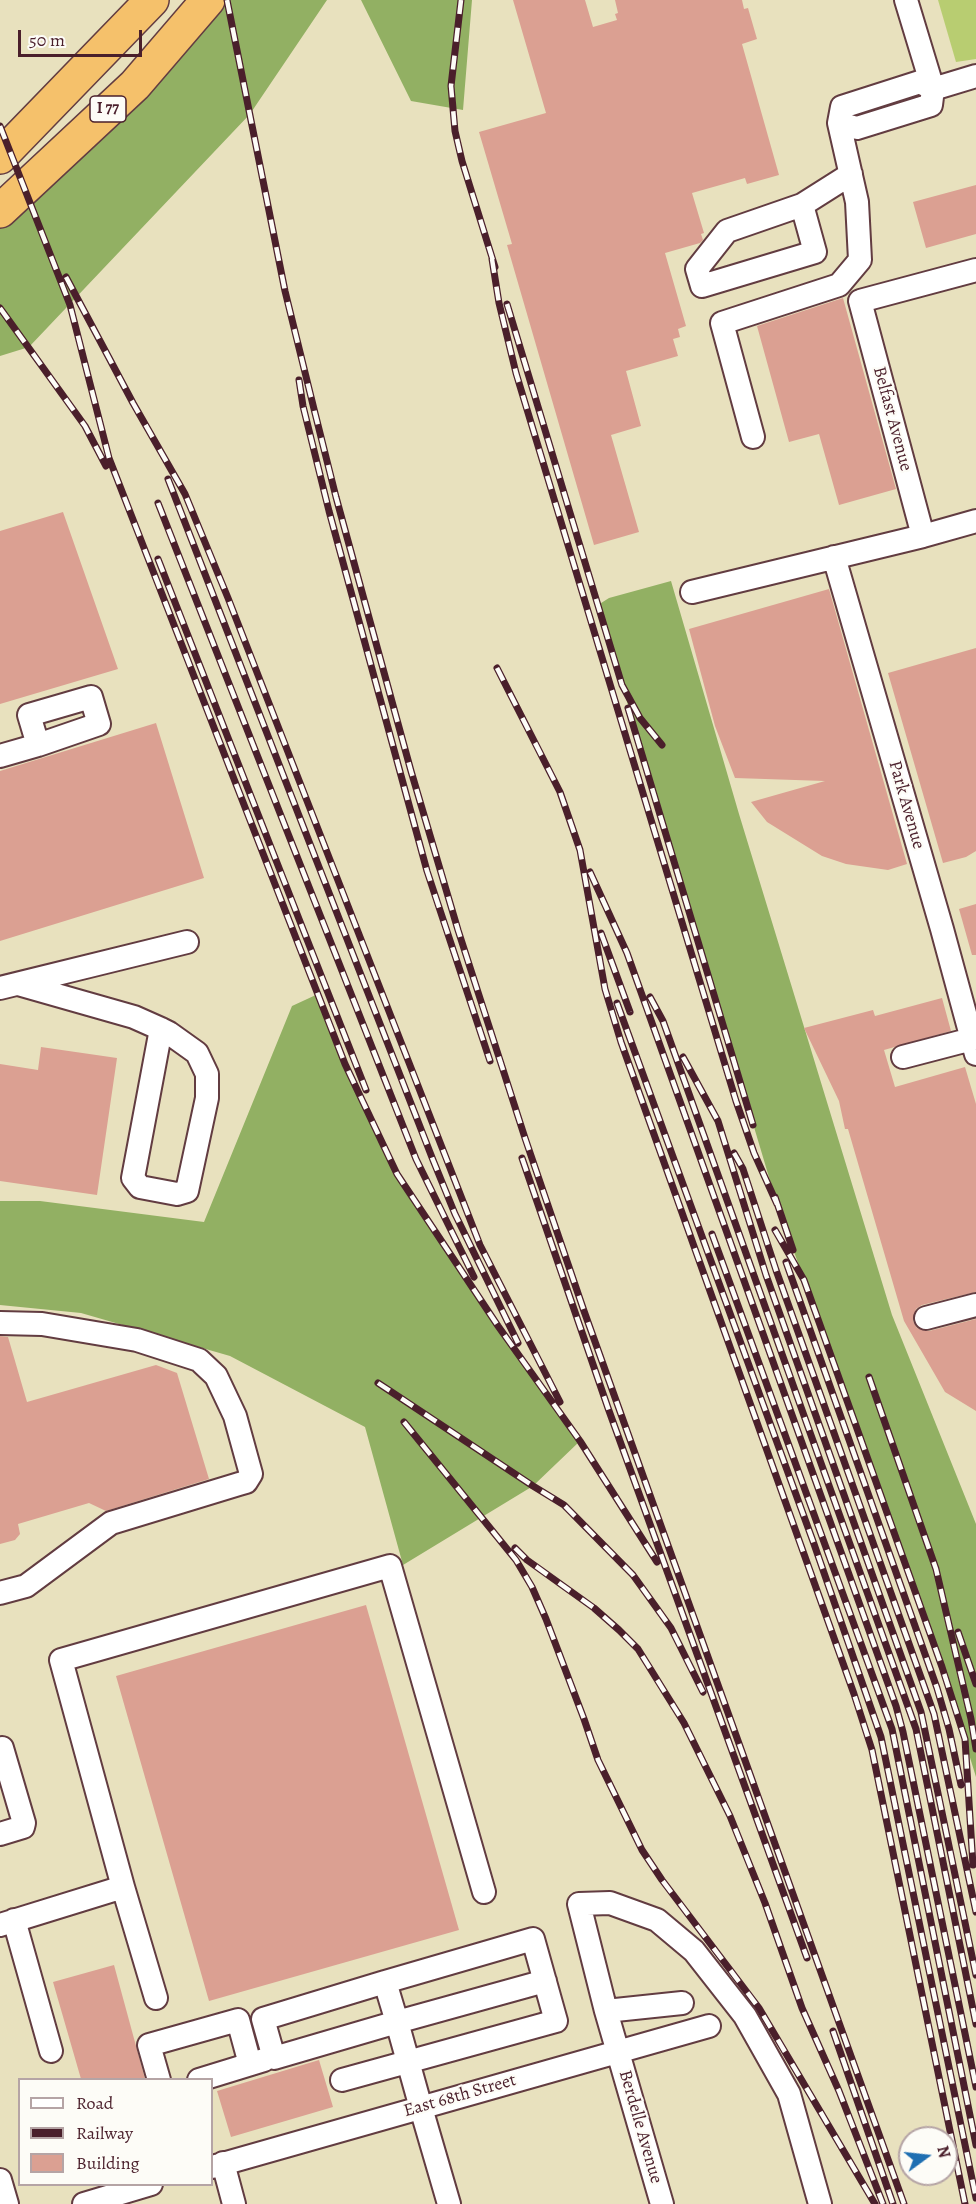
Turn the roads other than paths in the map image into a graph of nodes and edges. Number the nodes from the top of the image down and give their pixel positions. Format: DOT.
graph roads {
  1 [pos="152,0"];
  2 [pos="208,0"];
  3 [pos="906,0"];
  4 [pos="976,76"];
  5 [pos="933,89"];
  6 [pos="0,157"];
  7 [pos="851,174"];
  8 [pos="802,206"];
  9 [pos="0,211"];
  10 [pos="976,270"];
  11 [pos="753,437"];
  12 [pos="976,521"];
  13 [pos="923,536"];
  14 [pos="834,557"];
  15 [pos="692,592"];
  16 [pos="38,745"];
  17 [pos="0,756"];
  18 [pos="187,942"];
  19 [pos="9,986"];
  20 [pos="161,1029"];
  21 [pos="974,1047"];
  22 [pos="903,1057"];
  23 [pos="976,1305"];
  24 [pos="926,1318"];
  25 [pos="0,1323"];
  26 [pos="0,1593"];
  27 [pos="2,1748"];
  28 [pos="0,1834"];
  29 [pos="123,1887"];
  30 [pos="484,1892"];
  31 [pos="7,1922"];
  32 [pos="545,1981"];
  33 [pos="385,1982"];
  34 [pos="156,1998"];
  35 [pos="682,2003"];
  36 [pos="606,2011"];
  37 [pos="397,2022"];
  38 [pos="709,2026"];
  39 [pos="51,2051"];
  40 [pos="617,2051"];
  41 [pos="274,2058"];
  42 [pos="408,2062"];
  43 [pos="250,2064"];
  44 [pos="159,2078"];
  45 [pos="202,2078"];
  46 [pos="342,2080"];
  47 [pos="421,2108"];
  48 [pos="217,2165"];
  49 [pos="0,2180"];
  50 [pos="144,2186"];
  51 [pos="7,2204"];
  52 [pos="84,2204"];
  53 [pos="234,2204"];
  54 [pos="449,2204"];
  55 [pos="662,2204"];
  56 [pos="820,2204"];
  1 -- 6 [label="highway, I 77"];
  2 -- 9 [label="highway, I 77"];
  3 -- 5 [label="street"];
  4 -- 5 [label="street"];
  5 -- 7 [label="street"];
  7 -- 8 [label="street"];
  7 -- 11 [label="street"];
  8 -- 8 [label="street"];
  10 -- 13 [label="street, Belfast Avenue"];
  12 -- 13 [label="street"];
  13 -- 14 [label="street"];
  14 -- 15 [label="street"];
  14 -- 21 [label="street, Park Avenue"];
  16 -- 17 [label="street"];
  18 -- 19 [label="street"];
  19 -- 20 [label="street"];
  20 -- 20 [label="street"];
  21 -- 22 [label="street"];
  23 -- 24 [label="street"];
  25 -- 26 [label="street"];
  27 -- 28 [label="street"];
  29 -- 30 [label="street"];
  29 -- 31 [label="street"];
  29 -- 34 [label="street"];
  31 -- 39 [label="street"];
  32 -- 33 [label="street"];
  32 -- 37 [label="street"];
  32 -- 42 [label="street"];
  33 -- 37 [label="street"];
  33 -- 41 [label="street"];
  35 -- 36 [label="street"];
  36 -- 40 [label="street, Berdelle Avenue"];
  36 -- 56 [label="street, Berdelle Avenue"];
  37 -- 41 [label="street"];
  37 -- 42 [label="street"];
  38 -- 40 [label="street, East 68th Street"];
  40 -- 47 [label="street, East 68th Street"];
  40 -- 55 [label="street, Berdelle Avenue"];
  41 -- 43 [label="street"];
  42 -- 46 [label="street"];
  42 -- 47 [label="street"];
  43 -- 44 [label="street"];
  43 -- 45 [label="street"];
  47 -- 48 [label="street, East 68th Street"];
  47 -- 54 [label="street"];
  48 -- 53 [label="street"];
  49 -- 51 [label="street"];
  50 -- 52 [label="street"];
}
